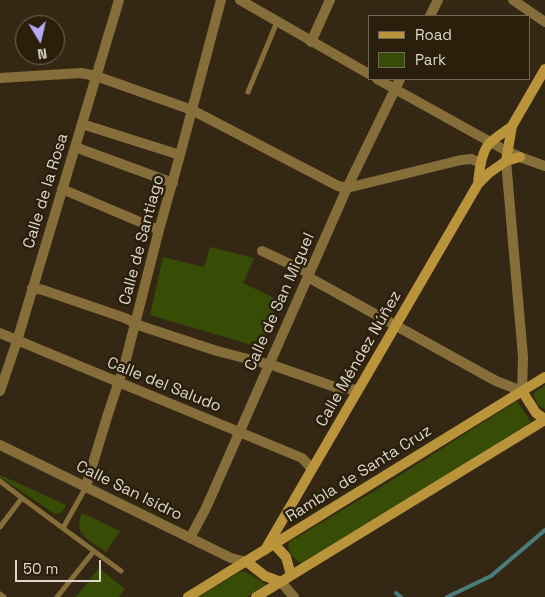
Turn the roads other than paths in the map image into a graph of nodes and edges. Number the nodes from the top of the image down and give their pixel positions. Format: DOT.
graph roads {
  1 [pos="119,0"];
  2 [pos="221,0"];
  3 [pos="240,0"];
  4 [pos="330,0"];
  5 [pos="438,0"];
  6 [pos="513,0"];
  7 [pos="430,15"];
  8 [pos="277,22"];
  9 [pos="545,22"];
  10 [pos="311,42"];
  11 [pos="545,70"];
  12 [pos="368,73"];
  13 [pos="96,76"];
  14 [pos="0,78"];
  15 [pos="383,80"];
  16 [pos="397,83"];
  17 [pos="248,92"];
  18 [pos="192,110"];
  19 [pos="82,124"];
  20 [pos="512,126"];
  21 [pos="491,142"];
  22 [pos="75,147"];
  23 [pos="180,155"];
  24 [pos="507,156"];
  25 [pos="481,164"];
  26 [pos="545,166"];
  27 [pos="172,183"];
  28 [pos="478,184"];
  29 [pos="346,188"];
  30 [pos="62,189"];
  31 [pos="159,230"];
  32 [pos="262,251"];
  33 [pos="308,275"];
  34 [pos="32,288"];
  35 [pos="135,323"];
  36 [pos="395,326"];
  37 [pos="0,333"];
  38 [pos="17,341"];
  39 [pos="268,364"];
  40 [pos="545,377"];
  41 [pos="120,383"];
  42 [pos="358,390"];
  43 [pos="0,391"];
  44 [pos="522,391"];
  45 [pos="545,420"];
  46 [pos="239,433"];
  47 [pos="0,445"];
  48 [pos="312,469"];
  49 [pos="0,481"];
  50 [pos="86,486"];
  51 [pos="22,498"];
  52 [pos="0,527"];
  53 [pos="64,528"];
  54 [pos="190,538"];
  55 [pos="274,544"];
  56 [pos="264,550"];
  57 [pos="94,551"];
  58 [pos="247,562"];
  59 [pos="121,571"];
  60 [pos="291,575"];
  61 [pos="281,582"];
  62 [pos="0,594"];
  63 [pos="4,597"];
  64 [pos="57,597"];
  65 [pos="188,597"];
  66 [pos="256,597"];
  67 [pos="294,597"];
  1 -- 13 [label="street, Calle de la Rosa"];
  2 -- 18 [label="street, Calle de Santiago"];
  3 -- 8 [label="street"];
  4 -- 10 [label="street"];
  5 -- 7 [label="street"];
  6 -- 9 [label="street"];
  8 -- 10 [label="street"];
  8 -- 17 [label="lane"];
  10 -- 12 [label="street"];
  11 -- 20 [label="main road, Calle Méndez Núñez"];
  13 -- 14 [label="street"];
  13 -- 18 [label="street"];
  13 -- 19 [label="street, Calle de la Rosa"];
  15 -- 16 [label="street"];
  16 -- 21 [label="street"];
  16 -- 29 [label="street, Calle de San Miguel"];
  18 -- 23 [label="street, Calle de Santiago"];
  18 -- 29 [label="street"];
  19 -- 22 [label="street, Calle de la Rosa"];
  19 -- 23 [label="street"];
  20 -- 21 [label="main road, Calle Méndez Núñez"];
  20 -- 24 [label="main road, Calle Méndez Núñez"];
  21 -- 24 [label="street"];
  21 -- 25 [label="main road, Calle Méndez Núñez"];
  22 -- 27 [label="street"];
  22 -- 30 [label="street, Calle de la Rosa"];
  23 -- 27 [label="street, Calle de Santiago"];
  24 -- 26 [label="street"];
  24 -- 28 [label="main road, Calle Méndez Núñez"];
  24 -- 44 [label="street"];
  25 -- 28 [label="main road, Calle Méndez Núñez"];
  25 -- 29 [label="street"];
  27 -- 31 [label="street, Calle de Santiago"];
  28 -- 36 [label="main road, Calle Méndez Núñez"];
  29 -- 33 [label="street, Calle de San Miguel"];
  30 -- 31 [label="street"];
  30 -- 34 [label="street, Calle de la Rosa"];
  31 -- 35 [label="street, Calle de Santiago"];
  32 -- 33 [label="street"];
  33 -- 36 [label="street"];
  33 -- 39 [label="street, Calle de San Miguel"];
  34 -- 35 [label="street"];
  34 -- 38 [label="street, Calle de la Rosa"];
  35 -- 39 [label="street"];
  35 -- 41 [label="street, Calle de Santiago"];
  36 -- 42 [label="main road, Calle Méndez Núñez"];
  36 -- 44 [label="street"];
  37 -- 38 [label="street, Calle del Saludo"];
  38 -- 41 [label="street, Calle del Saludo"];
  38 -- 43 [label="street, Calle de la Rosa"];
  39 -- 42 [label="street"];
  39 -- 46 [label="street, Calle de San Miguel"];
  40 -- 44 [label="main road, Rambla de Santa Cruz"];
  41 -- 46 [label="street, Calle del Saludo"];
  41 -- 50 [label="street, Calle de Santiago"];
  42 -- 48 [label="main road, Calle Méndez Núñez"];
  44 -- 45 [label="main road"];
  44 -- 55 [label="main road, Rambla de Santa Cruz"];
  45 -- 60 [label="main road"];
  46 -- 48 [label="street, Calle del Saludo"];
  46 -- 54 [label="street, Calle de San Miguel"];
  47 -- 50 [label="street, Calle San Isidro"];
  48 -- 56 [label="main road, Calle Méndez Núñez"];
  49 -- 51 [label="lane"];
  50 -- 53 [label="lane"];
  50 -- 54 [label="street, Calle San Isidro"];
  51 -- 52 [label="lane"];
  51 -- 53 [label="lane"];
  53 -- 57 [label="lane"];
  54 -- 58 [label="street, Calle San Isidro"];
  55 -- 56 [label="main road, Rambla de Santa Cruz"];
  55 -- 60 [label="main road"];
  56 -- 58 [label="main road, Rambla de Santa Cruz"];
  57 -- 59 [label="lane"];
  57 -- 64 [label="lane"];
  58 -- 61 [label="main road"];
  58 -- 65 [label="main road, Rambla de Santa Cruz"];
  60 -- 61 [label="main road"];
  61 -- 66 [label="main road"];
  61 -- 67 [label="street"];
  62 -- 63 [label="lane"];
}
